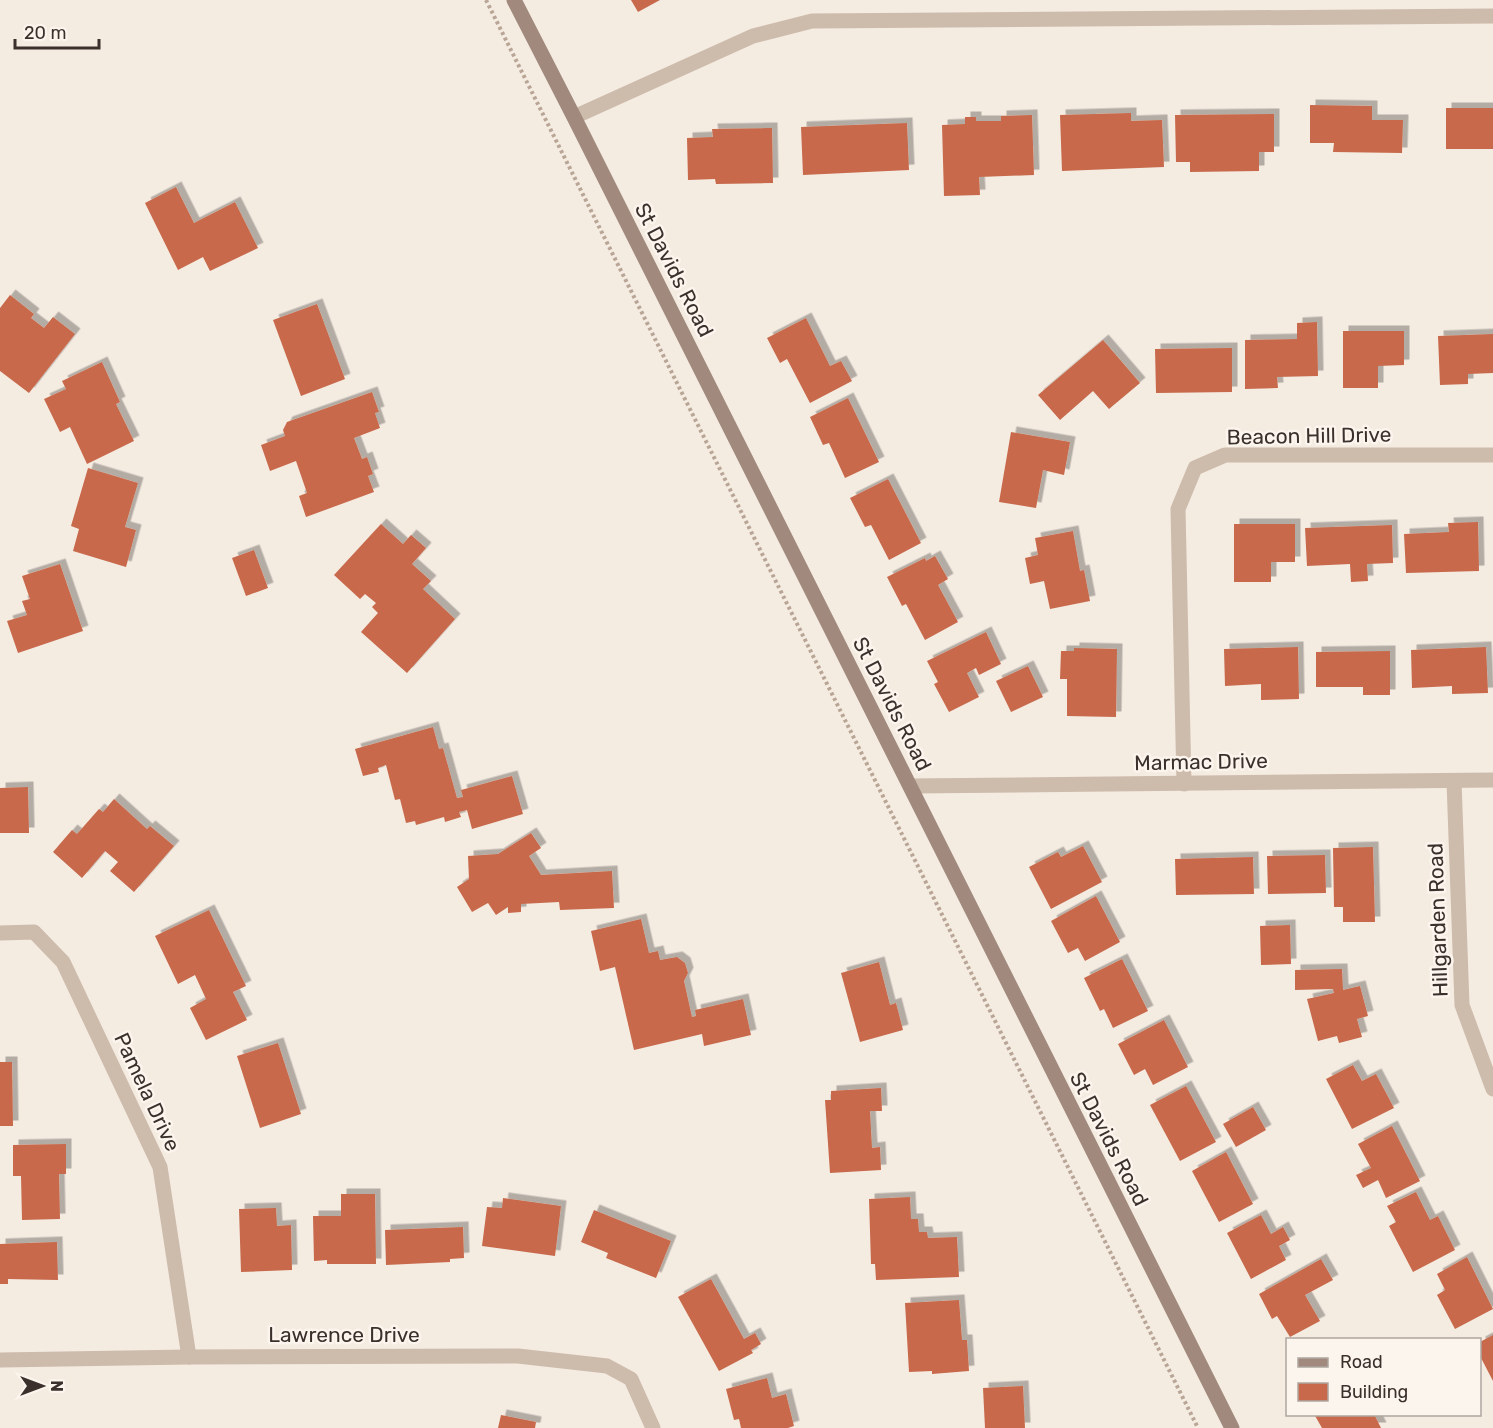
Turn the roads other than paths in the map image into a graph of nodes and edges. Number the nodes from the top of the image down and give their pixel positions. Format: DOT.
graph roads {
  1 [pos="514,0"];
  2 [pos="1493,16"];
  3 [pos="574,117"];
  4 [pos="1493,455"];
  5 [pos="1493,780"];
  6 [pos="1454,781"];
  7 [pos="1184,784"];
  8 [pos="910,786"];
  9 [pos="0,933"];
  10 [pos="1493,1089"];
  11 [pos="189,1357"];
  12 [pos="0,1360"];
  13 [pos="653,1428"];
  14 [pos="1232,1428"];
  1 -- 3 [label="main road, St Davids Road"];
  2 -- 3 [label="street"];
  3 -- 8 [label="main road, St Davids Road"];
  4 -- 7 [label="street, Beacon Hill Drive"];
  5 -- 6 [label="street, Marmac Drive"];
  6 -- 7 [label="street, Marmac Drive"];
  6 -- 10 [label="street, Hillgarden Road"];
  7 -- 8 [label="street, Marmac Drive"];
  8 -- 14 [label="main road, St Davids Road"];
  9 -- 11 [label="street, Pamela Drive"];
  11 -- 12 [label="street, Lawrence Drive"];
  11 -- 13 [label="street, Lawrence Drive"];
}
